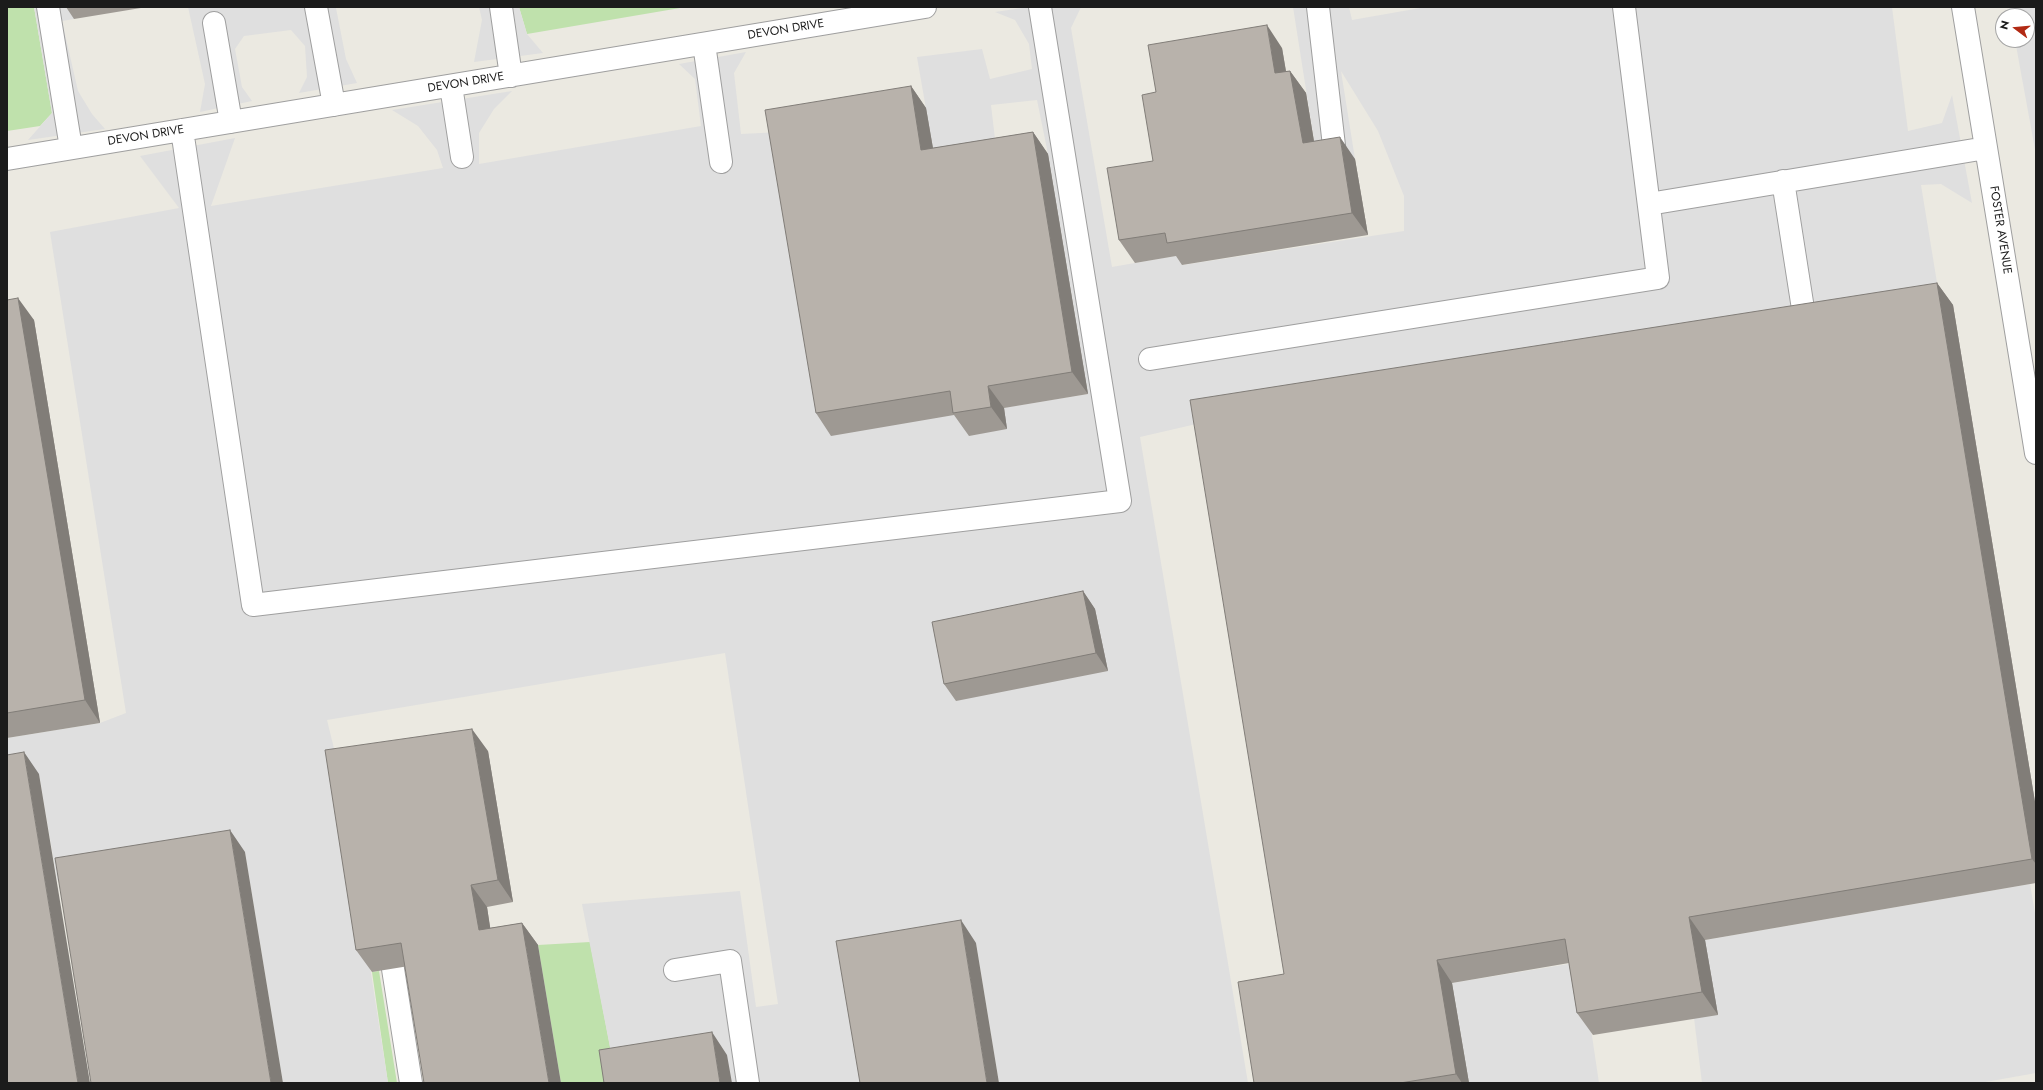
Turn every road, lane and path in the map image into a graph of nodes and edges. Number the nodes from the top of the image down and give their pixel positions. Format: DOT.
graph roads {
  1 [pos="48,7"];
  2 [pos="316,7"];
  3 [pos="500,7"];
  4 [pos="925,7"];
  5 [pos="1040,7"];
  6 [pos="1318,7"];
  7 [pos="1624,7"];
  8 [pos="1963,7"];
  9 [pos="214,23"];
  10 [pos="704,44"];
  11 [pos="511,76"];
  12 [pos="451,86"];
  13 [pos="334,105"];
  14 [pos="231,122"];
  15 [pos="182,130"];
  16 [pos="71,148"];
  17 [pos="1986,148"];
  18 [pos="462,157"];
  19 [pos="7,159"];
  20 [pos="721,162"];
  21 [pos="1336,163"];
  22 [pos="1783,181"];
  23 [pos="1649,204"];
  24 [pos="1806,328"];
  25 [pos="1150,359"];
  26 [pos="2034,430"];
  27 [pos="2036,453"];
  28 [pos="393,969"];
  29 [pos="675,970"];
  30 [pos="411,1083"];
  31 [pos="748,1083"];
  1 -- 16 [label="street"];
  2 -- 13 [label="street"];
  3 -- 11 [label="street"];
  4 -- 10 [label="street, DEVON DRIVE"];
  5 -- 15 [label="street"];
  6 -- 21 [label="street"];
  7 -- 23 [label="street"];
  8 -- 17 [label="street, FOSTER AVENUE"];
  9 -- 14 [label="street"];
  10 -- 11 [label="street, DEVON DRIVE"];
  10 -- 20 [label="street"];
  11 -- 12 [label="street, DEVON DRIVE"];
  12 -- 13 [label="street, DEVON DRIVE"];
  12 -- 18 [label="street"];
  13 -- 14 [label="street, DEVON DRIVE"];
  14 -- 15 [label="street, DEVON DRIVE"];
  15 -- 16 [label="street, DEVON DRIVE"];
  16 -- 19 [label="street, DEVON DRIVE"];
  17 -- 22 [label="street"];
  17 -- 26 [label="street, FOSTER AVENUE"];
  22 -- 23 [label="street"];
  22 -- 24 [label="street"];
  23 -- 25 [label="street"];
  26 -- 27 [label="street, FOSTER AVENUE"];
  28 -- 30 [label="street"];
  29 -- 31 [label="street"];
}
